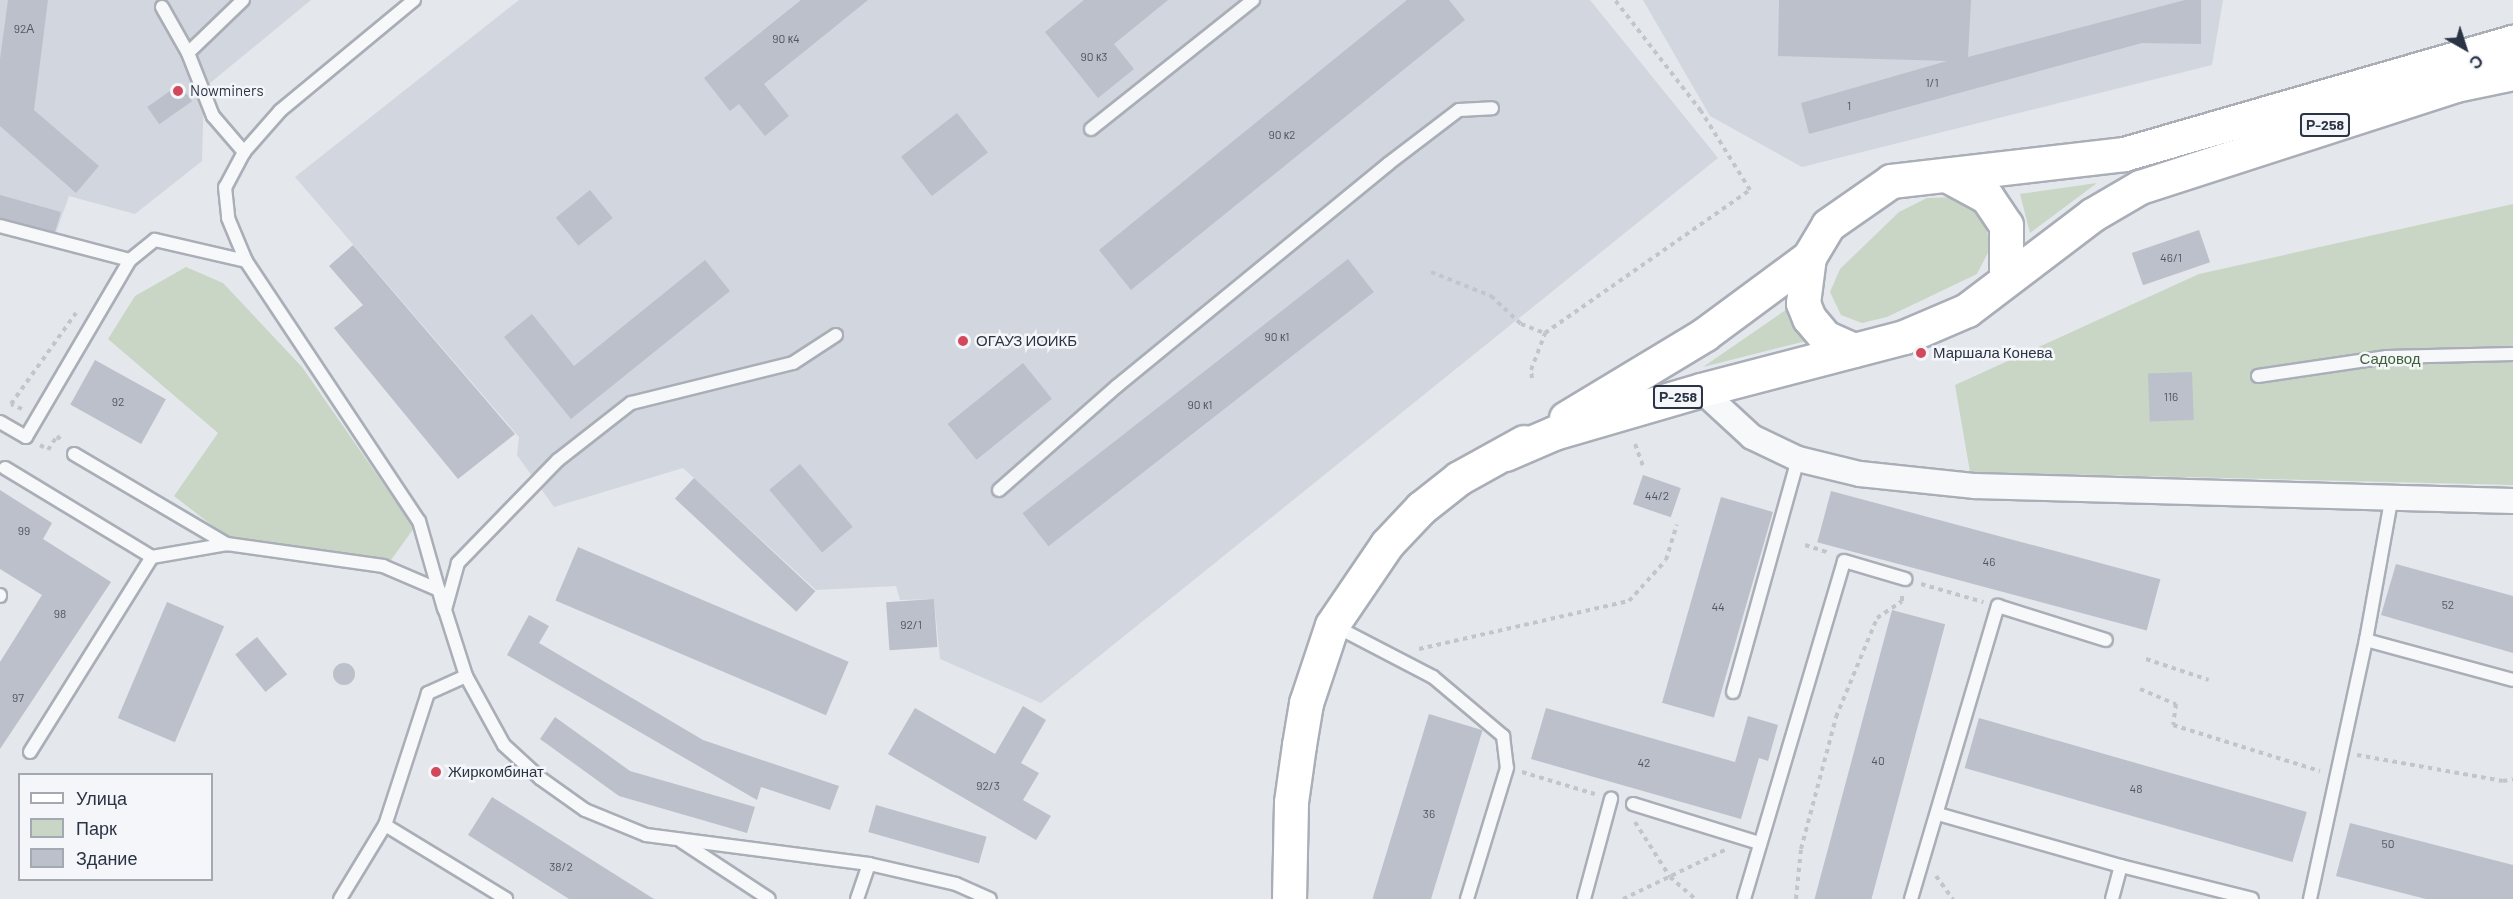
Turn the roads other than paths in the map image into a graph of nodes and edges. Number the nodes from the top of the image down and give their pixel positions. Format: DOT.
graph roads {
  1 [pos="243,0"];
  2 [pos="414,0"];
  3 [pos="1253,0"];
  4 [pos="162,7"];
  5 [pos="2513,42"];
  6 [pos="188,53"];
  7 [pos="2513,73"];
  8 [pos="1491,108"];
  9 [pos="1091,129"];
  10 [pos="244,152"];
  11 [pos="1950,177"];
  12 [pos="0,226"];
  13 [pos="1809,257"];
  14 [pos="130,260"];
  15 [pos="246,261"];
  16 [pos="2006,278"];
  17 [pos="836,335"];
  18 [pos="1854,350"];
  19 [pos="2513,354"];
  20 [pos="2258,376"];
  21 [pos="1701,390"];
  22 [pos="0,422"];
  23 [pos="1505,453"];
  24 [pos="74,454"];
  25 [pos="1798,459"];
  26 [pos="5,468"];
  27 [pos="999,490"];
  28 [pos="2392,496"];
  29 [pos="2513,501"];
  30 [pos="227,544"];
  31 [pos="152,557"];
  32 [pos="1905,579"];
  33 [pos="439,590"];
  34 [pos="445,610"];
  35 [pos="1332,625"];
  36 [pos="2106,640"];
  37 [pos="2366,640"];
  38 [pos="466,676"];
  39 [pos="2513,680"];
  40 [pos="1733,692"];
  41 [pos="30,752"];
  42 [pos="1611,799"];
  43 [pos="1633,804"];
  44 [pos="1938,814"];
  45 [pos="385,825"];
  46 [pos="677,839"];
  47 [pos="1759,843"];
  48 [pos="869,864"];
  49 [pos="2121,866"];
  50 [pos="340,899"];
  51 [pos="506,899"];
  52 [pos="769,899"];
  53 [pos="857,899"];
  54 [pos="990,899"];
  55 [pos="1289,899"];
  56 [pos="1467,899"];
  57 [pos="1584,899"];
  58 [pos="1744,899"];
  59 [pos="1911,899"];
  60 [pos="2112,899"];
  61 [pos="2252,899"];
  62 [pos="2310,899"];
  1 -- 6 [label="lane"];
  2 -- 10 [label="lane"];
  3 -- 9 [label="lane"];
  4 -- 6 [label="lane"];
  5 -- 11 [label="main road, Р-258"];
  6 -- 10 [label="lane"];
  7 -- 16 [label="main road, Р-258"];
  8 -- 27 [label="lane"];
  10 -- 15 [label="lane"];
  11 -- 13 [label="main road, Р-258"];
  11 -- 16 [label="main road"];
  12 -- 14 [label="lane"];
  13 -- 18 [label="main road"];
  13 -- 23 [label="main road, Р-258"];
  14 -- 15 [label="lane"];
  14 -- 22 [label="lane"];
  15 -- 33 [label="lane"];
  16 -- 18 [label="main road, Р-258"];
  17 -- 34 [label="lane"];
  18 -- 21 [label="main road, Р-258"];
  19 -- 20 [label="lane"];
  21 -- 23 [label="main road, Р-258"];
  21 -- 25 [label="street"];
  23 -- 35 [label="main road"];
  24 -- 30 [label="lane"];
  25 -- 28 [label="street"];
  25 -- 40 [label="lane"];
  26 -- 31 [label="lane"];
  28 -- 29 [label="street"];
  28 -- 37 [label="lane"];
  30 -- 31 [label="lane"];
  30 -- 33 [label="lane"];
  31 -- 41 [label="lane"];
  32 -- 47 [label="lane"];
  33 -- 34 [label="lane"];
  34 -- 38 [label="lane"];
  35 -- 55 [label="main road"];
  35 -- 56 [label="lane"];
  36 -- 44 [label="lane"];
  37 -- 39 [label="lane"];
  37 -- 62 [label="lane"];
  38 -- 45 [label="lane"];
  38 -- 46 [label="lane"];
  42 -- 57 [label="lane"];
  43 -- 47 [label="lane"];
  44 -- 49 [label="lane"];
  44 -- 59 [label="lane"];
  45 -- 50 [label="lane"];
  45 -- 51 [label="lane"];
  46 -- 48 [label="lane"];
  46 -- 52 [label="lane"];
  47 -- 58 [label="lane"];
  48 -- 53 [label="lane"];
  48 -- 54 [label="lane"];
  49 -- 60 [label="lane"];
  49 -- 61 [label="lane"];
}
